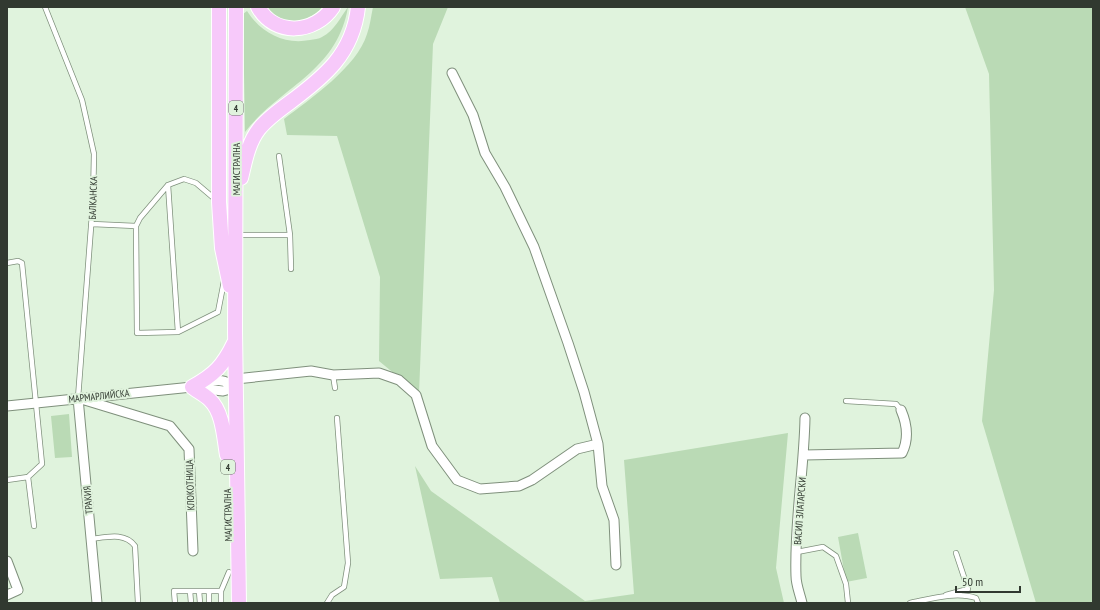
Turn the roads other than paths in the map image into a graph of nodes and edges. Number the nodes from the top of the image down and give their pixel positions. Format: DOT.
graph roads {
  1 [pos="44,7"];
  2 [pos="219,7"];
  3 [pos="236,7"];
  4 [pos="258,7"];
  5 [pos="333,7"];
  6 [pos="358,7"];
  7 [pos="452,73"];
  8 [pos="280,156"];
  9 [pos="168,185"];
  10 [pos="219,202"];
  11 [pos="236,208"];
  12 [pos="92,224"];
  13 [pos="136,226"];
  14 [pos="236,235"];
  15 [pos="290,235"];
  16 [pos="7,263"];
  17 [pos="226,268"];
  18 [pos="291,270"];
  19 [pos="235,308"];
  20 [pos="178,332"];
  21 [pos="235,337"];
  22 [pos="333,375"];
  23 [pos="234,386"];
  24 [pos="192,387"];
  25 [pos="334,388"];
  26 [pos="78,398"];
  27 [pos="846,401"];
  28 [pos="36,403"];
  29 [pos="7,406"];
  30 [pos="901,410"];
  31 [pos="337,418"];
  32 [pos="805,418"];
  33 [pos="598,444"];
  34 [pos="227,455"];
  35 [pos="804,455"];
  36 [pos="28,477"];
  37 [pos="7,480"];
  38 [pos="34,526"];
  39 [pos="91,538"];
  40 [pos="193,551"];
  41 [pos="796,552"];
  42 [pos="956,553"];
  43 [pos="7,561"];
  44 [pos="616,565"];
  45 [pos="229,572"];
  46 [pos="190,591"];
  47 [pos="199,591"];
  48 [pos="209,591"];
  49 [pos="221,591"];
  50 [pos="7,595"];
  51 [pos="935,598"];
  52 [pos="97,603"];
  53 [pos="138,603"];
  54 [pos="175,603"];
  55 [pos="190,603"];
  56 [pos="200,603"];
  57 [pos="209,603"];
  58 [pos="221,603"];
  59 [pos="230,603"];
  60 [pos="239,603"];
  61 [pos="327,603"];
  62 [pos="802,603"];
  63 [pos="848,603"];
  64 [pos="910,603"];
  65 [pos="978,603"];
  1 -- 12 [label="lane, БАЛКАНСКА"];
  2 -- 10 [label="main road"];
  3 -- 11 [label="main road, МАГИСТРАЛНА / 4"];
  4 -- 5 [label="main road"];
  6 -- 11 [label="main road"];
  7 -- 33 [label="street"];
  8 -- 15 [label="lane"];
  9 -- 10 [label="lane"];
  9 -- 13 [label="lane"];
  9 -- 20 [label="lane"];
  10 -- 17 [label="main road"];
  11 -- 14 [label="main road, МАГИСТРАЛНА / 4"];
  12 -- 13 [label="lane"];
  12 -- 26 [label="lane, БАЛКАНСКА"];
  13 -- 20 [label="lane"];
  14 -- 15 [label="lane"];
  14 -- 19 [label="main road, МАГИСТРАЛНА / 4"];
  15 -- 18 [label="lane"];
  16 -- 28 [label="lane"];
  17 -- 19 [label="main road"];
  17 -- 20 [label="lane"];
  19 -- 21 [label="main road, МАГИСТРАЛНА / 4"];
  21 -- 23 [label="main road, МАГИСТРАЛНА / 4"];
  21 -- 24 [label="main road"];
  22 -- 23 [label="street, МАРМАРЛИЙСКА"];
  22 -- 25 [label="lane"];
  22 -- 33 [label="street, МАРМАРЛИЙСКА"];
  23 -- 24 [label="street, МАРМАРЛИЙСКА"];
  23 -- 34 [label="main road, МАГИСТРАЛНА / 4"];
  23 -- 60 [label="main road, МАГИСТРАЛНА / 4"];
  24 -- 26 [label="street, МАРМАРЛИЙСКА"];
  24 -- 34 [label="main road"];
  26 -- 28 [label="street, МАРМАРЛИЙСКА"];
  26 -- 39 [label="street, ТРАКИЯ"];
  26 -- 40 [label="street, КЛОКОТНИЦА"];
  27 -- 30 [label="lane"];
  28 -- 29 [label="street, МАРМАРЛИЙСКА"];
  28 -- 36 [label="lane"];
  30 -- 35 [label="street"];
  31 -- 61 [label="lane"];
  32 -- 35 [label="street, ВАСИЛ ЗЛАТАРСКИ"];
  33 -- 44 [label="street"];
  34 -- 45 [label="main road, МАГИСТРАЛНА / 4"];
  35 -- 41 [label="street, ВАСИЛ ЗЛАТАРСКИ"];
  36 -- 37 [label="lane"];
  36 -- 38 [label="lane"];
  39 -- 52 [label="street, ТРАКИЯ"];
  39 -- 53 [label="lane"];
  41 -- 62 [label="street, ВАСИЛ ЗЛАТАРСКИ"];
  41 -- 63 [label="lane"];
  42 -- 51 [label="lane"];
  43 -- 50 [label="street"];
  45 -- 49 [label="lane"];
  45 -- 59 [label="main road, МАГИСТРАЛНА / 4"];
  46 -- 47 [label="lane"];
  46 -- 54 [label="lane"];
  46 -- 55 [label="lane"];
  47 -- 48 [label="lane"];
  47 -- 56 [label="lane"];
  48 -- 49 [label="lane"];
  48 -- 57 [label="lane"];
  49 -- 58 [label="lane"];
  51 -- 64 [label="lane"];
  51 -- 65 [label="lane"];
}
